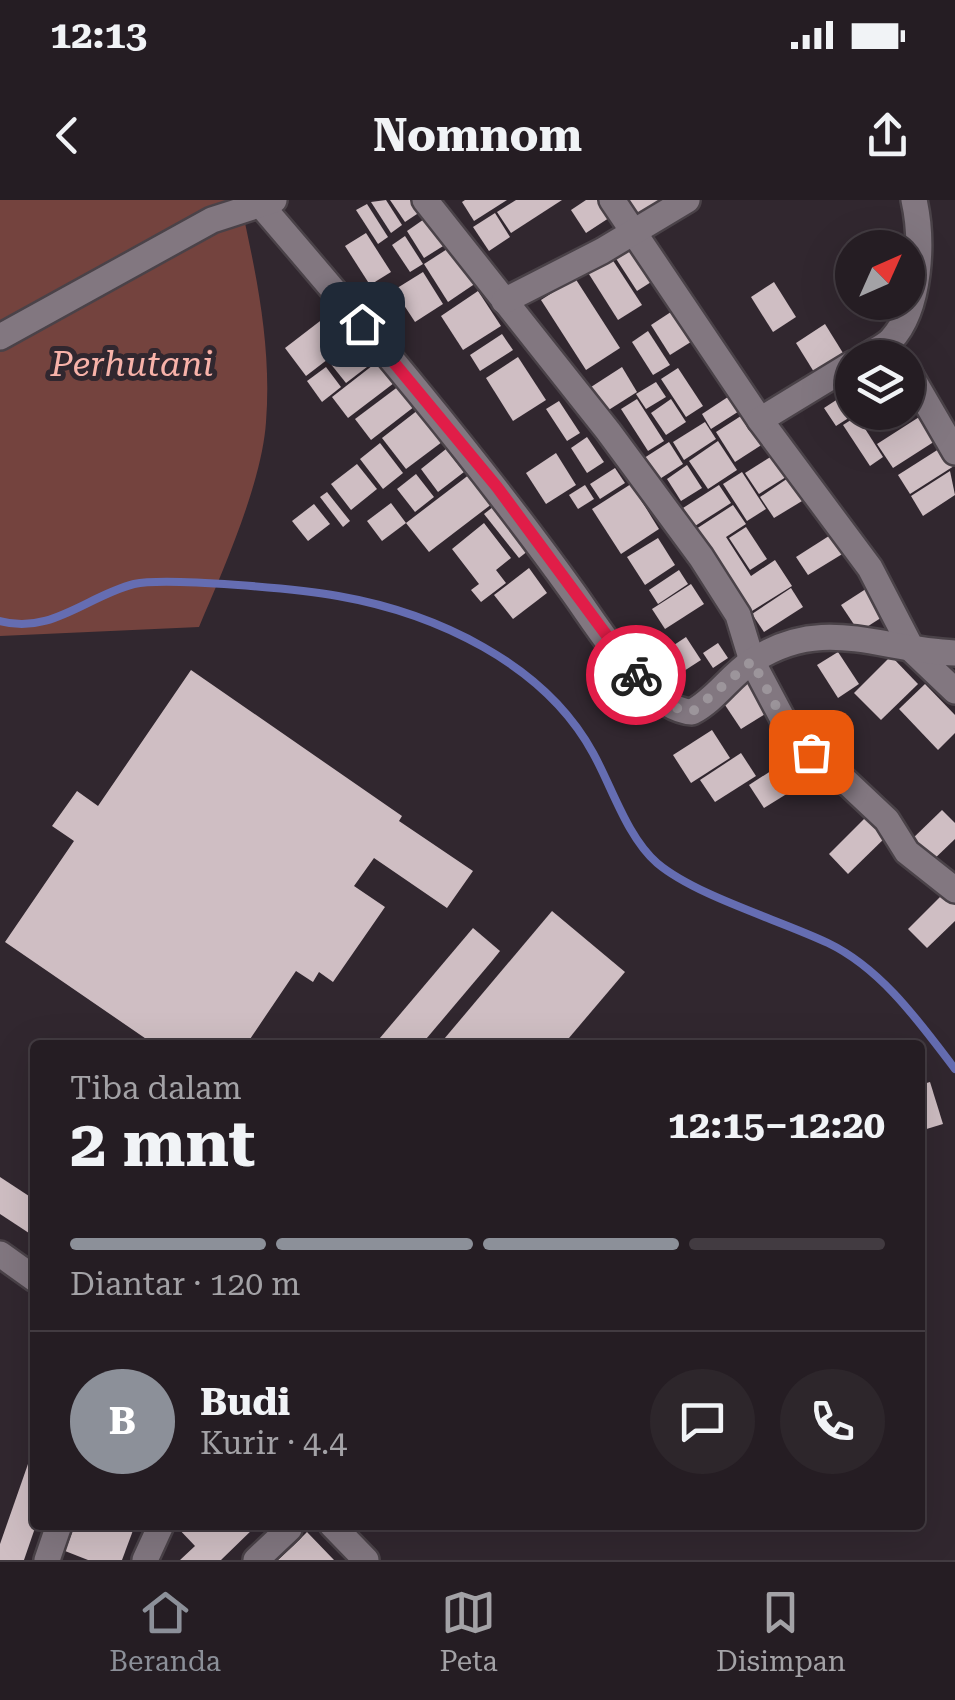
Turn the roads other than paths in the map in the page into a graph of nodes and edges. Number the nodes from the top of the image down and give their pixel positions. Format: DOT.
graph roads {
  1 [pos="425,200"];
  2 [pos="612,200"];
  3 [pos="687,200"];
  4 [pos="914,200"];
  5 [pos="267,202"];
  6 [pos="633,232"];
  7 [pos="504,301"];
  8 [pos="0,337"];
  9 [pos="898,340"];
  10 [pos="835,374"];
  11 [pos="925,400"];
  12 [pos="760,420"];
  13 [pos="955,452"];
  14 [pos="913,651"];
  15 [pos="955,653"];
  16 [pos="752,661"];
  17 [pos="955,691"];
  18 [pos="955,890"];
  19 [pos="0,1254"];
  20 [pos="30,1275"];
  21 [pos="57,1530"];
  22 [pos="159,1530"];
  23 [pos="288,1530"];
  24 [pos="337,1530"];
  25 [pos="47,1560"];
  26 [pos="145,1560"];
  27 [pos="256,1560"];
  28 [pos="366,1560"];
  1 -- 7 [label="street"];
  2 -- 6 [label="street"];
  3 -- 6 [label="street"];
  4 -- 9 [label="street"];
  5 -- 8 [label="street"];
  5 -- 16 [label="street"];
  6 -- 7 [label="street"];
  6 -- 12 [label="street"];
  7 -- 16 [label="street"];
  10 -- 12 [label="street"];
  11 -- 13 [label="street"];
  12 -- 14 [label="street"];
  14 -- 15 [label="street"];
  14 -- 16 [label="street"];
  14 -- 17 [label="street"];
  16 -- 18 [label="street"];
  19 -- 20 [label="street"];
  21 -- 25 [label="street"];
  22 -- 26 [label="street"];
  23 -- 27 [label="street"];
  24 -- 28 [label="street"];
}
